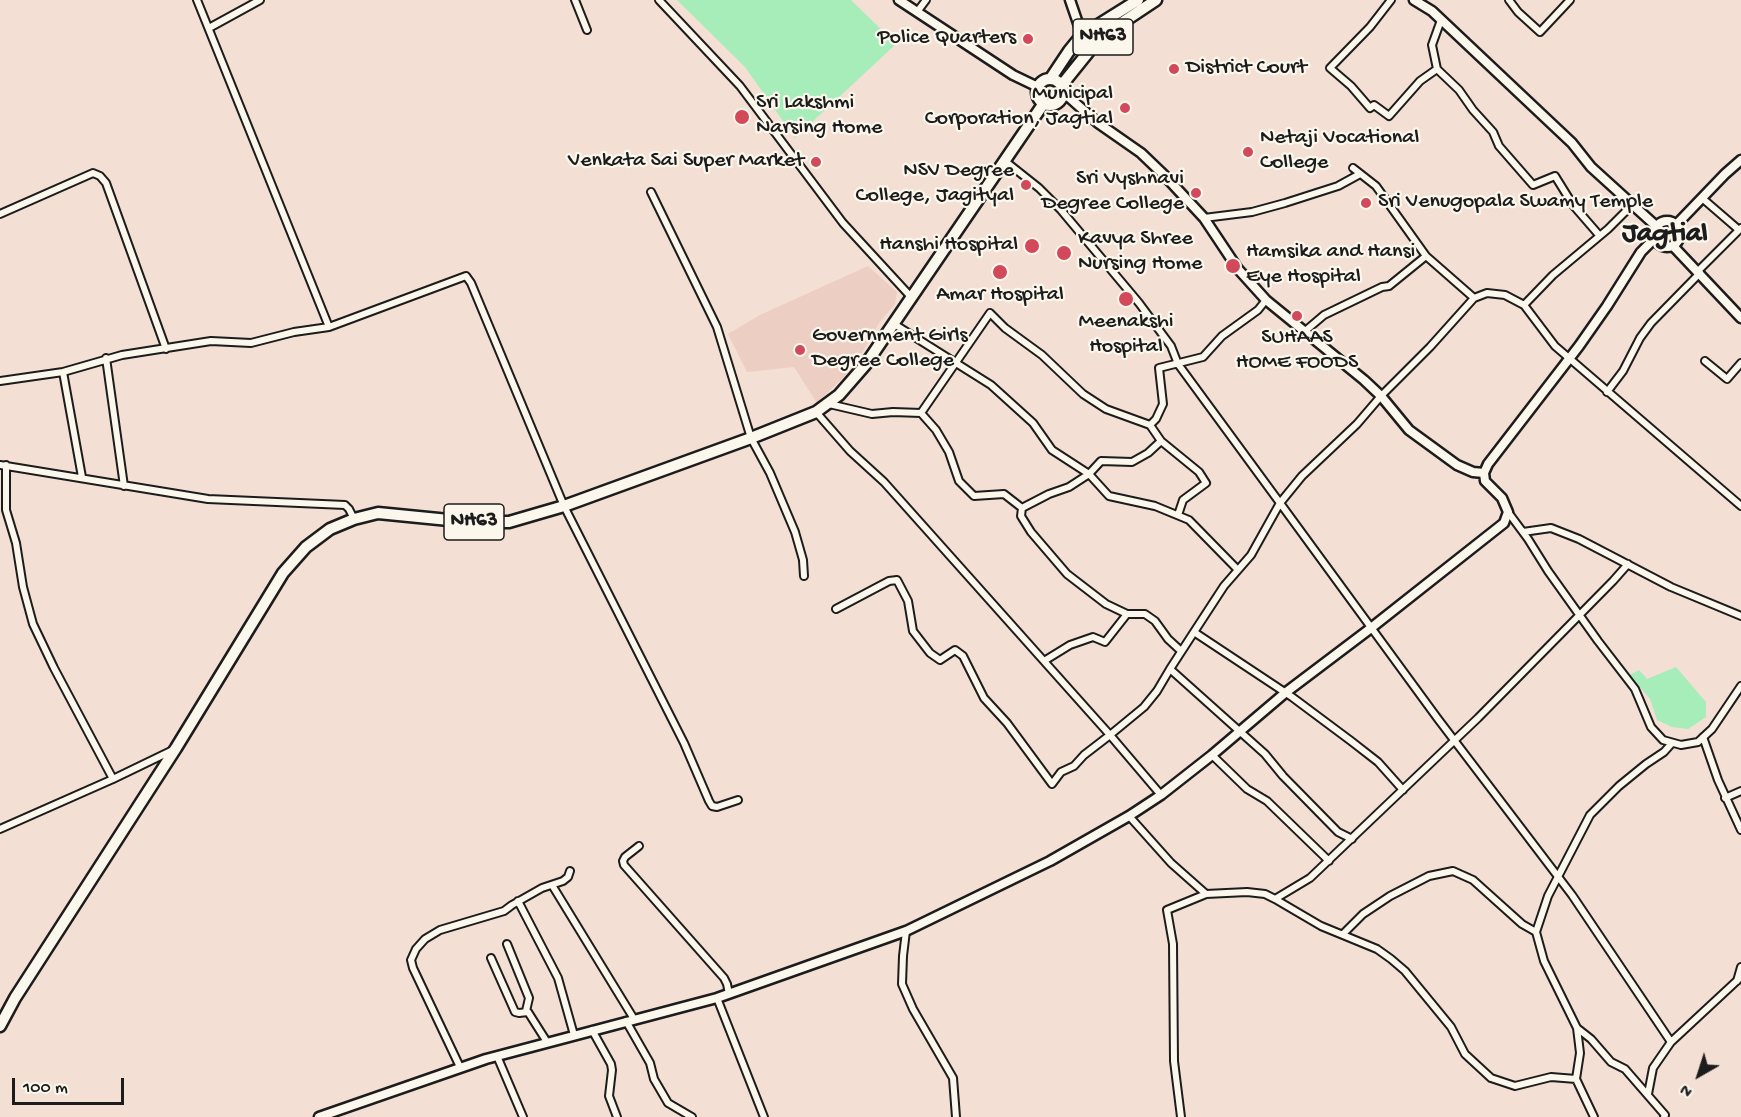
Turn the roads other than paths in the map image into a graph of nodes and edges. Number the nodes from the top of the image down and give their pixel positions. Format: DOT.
graph roads {
  1 [pos="197,0"];
  2 [pos="260,0"];
  3 [pos="575,0"];
  4 [pos="659,0"];
  5 [pos="899,0"];
  6 [pos="926,0"];
  7 [pos="1070,0"];
  8 [pos="1138,0"];
  9 [pos="1156,0"];
  10 [pos="1391,0"];
  11 [pos="1414,0"];
  12 [pos="1509,0"];
  13 [pos="1570,0"];
  14 [pos="917,12"];
  15 [pos="1441,20"];
  16 [pos="209,28"];
  17 [pos="587,30"];
  18 [pos="1082,35"];
  19 [pos="1094,45"];
  20 [pos="1437,69"];
  21 [pos="1051,78"];
  22 [pos="1038,87"];
  23 [pos="1062,89"];
  24 [pos="1044,103"];
  25 [pos="1741,160"];
  26 [pos="1005,161"];
  27 [pos="1353,168"];
  28 [pos="1360,174"];
  29 [pos="651,192"];
  30 [pos="1702,198"];
  31 [pos="1633,204"];
  32 [pos="0,214"];
  33 [pos="1204,218"];
  34 [pos="1676,225"];
  35 [pos="1656,226"];
  36 [pos="1740,229"];
  37 [pos="1599,235"];
  38 [pos="1654,239"];
  39 [pos="1673,246"];
  40 [pos="1426,256"];
  41 [pos="1699,272"];
  42 [pos="912,298"];
  43 [pos="1474,298"];
  44 [pos="1266,300"];
  45 [pos="1524,305"];
  46 [pos="1741,318"];
  47 [pos="894,324"];
  48 [pos="329,327"];
  49 [pos="1304,332"];
  50 [pos="166,349"];
  51 [pos="106,358"];
  52 [pos="1569,358"];
  53 [pos="1705,361"];
  54 [pos="957,362"];
  55 [pos="1741,363"];
  56 [pos="1178,364"];
  57 [pos="63,372"];
  58 [pos="0,381"];
  59 [pos="1607,392"];
  60 [pos="1381,396"];
  61 [pos="829,404"];
  62 [pos="816,412"];
  63 [pos="921,413"];
  64 [pos="1150,425"];
  65 [pos="751,438"];
  66 [pos="1161,441"];
  67 [pos="3,465"];
  68 [pos="1484,473"];
  69 [pos="1089,474"];
  70 [pos="82,477"];
  71 [pos="124,486"];
  72 [pos="1280,503"];
  73 [pos="1741,505"];
  74 [pos="564,506"];
  75 [pos="1022,508"];
  76 [pos="1508,512"];
  77 [pos="1178,515"];
  78 [pos="354,519"];
  79 [pos="1523,532"];
  80 [pos="1628,564"];
  81 [pos="1238,570"];
  82 [pos="804,576"];
  83 [pos="836,609"];
  84 [pos="1127,614"];
  85 [pos="1579,615"];
  86 [pos="1741,616"];
  87 [pos="1371,628"];
  88 [pos="1194,632"];
  89 [pos="1181,651"];
  90 [pos="1044,661"];
  91 [pos="1170,669"];
  92 [pos="1741,686"];
  93 [pos="1285,693"];
  94 [pos="1241,730"];
  95 [pos="1110,735"];
  96 [pos="1703,737"];
  97 [pos="1454,740"];
  98 [pos="1672,743"];
  99 [pos="176,748"];
  100 [pos="1212,755"];
  101 [pos="113,779"];
  102 [pos="1402,790"];
  103 [pos="1741,791"];
  104 [pos="1161,795"];
  105 [pos="1725,798"];
  106 [pos="738,800"];
  107 [pos="1129,816"];
  108 [pos="0,829"];
  109 [pos="1741,830"];
  110 [pos="1352,839"];
  111 [pos="639,846"];
  112 [pos="1329,861"];
  113 [pos="570,872"];
  114 [pos="1558,877"];
  115 [pos="552,885"];
  116 [pos="1206,894"];
  117 [pos="1275,899"];
  118 [pos="518,901"];
  119 [pos="906,931"];
  120 [pos="1536,932"];
  121 [pos="1343,934"];
  122 [pos="507,944"];
  123 [pos="491,958"];
  124 [pos="1741,967"];
  125 [pos="1739,979"];
  126 [pos="729,994"];
  127 [pos="717,998"];
  128 [pos="526,1011"];
  129 [pos="630,1020"];
  130 [pos="0,1026"];
  131 [pos="1577,1029"];
  132 [pos="592,1030"];
  133 [pos="574,1035"];
  134 [pos="1671,1041"];
  135 [pos="546,1042"];
  136 [pos="497,1056"];
  137 [pos="460,1068"];
  138 [pos="1576,1079"];
  139 [pos="1648,1094"];
  140 [pos="319,1117"];
  141 [pos="523,1117"];
  142 [pos="617,1117"];
  143 [pos="692,1117"];
  144 [pos="764,1117"];
  145 [pos="956,1117"];
  146 [pos="1181,1117"];
  147 [pos="1594,1117"];
  148 [pos="1664,1117"];
  1 -- 16 [label="street"];
  2 -- 16 [label="street"];
  3 -- 17 [label="street"];
  4 -- 42 [label="street"];
  5 -- 14 [label="main road"];
  6 -- 14 [label="street"];
  7 -- 18 [label="main road"];
  8 -- 18 [label="highway, NH63"];
  9 -- 19 [label="highway, NH63"];
  10 -- 20 [label="street"];
  11 -- 15 [label="main road"];
  12 -- 13 [label="street"];
  14 -- 22 [label="main road"];
  15 -- 20 [label="street"];
  15 -- 31 [label="main road"];
  16 -- 48 [label="street"];
  18 -- 19 [label="main road"];
  18 -- 21 [label="highway, NH63"];
  19 -- 23 [label="highway, NH63"];
  20 -- 37 [label="street"];
  21 -- 22 [label="highway, NH63"];
  21 -- 23 [label="highway, NH63"];
  22 -- 24 [label="highway"];
  23 -- 24 [label="highway, NH63"];
  23 -- 33 [label="main road"];
  24 -- 26 [label="highway, NH63"];
  25 -- 30 [label="main road"];
  26 -- 42 [label="highway, NH63"];
  26 -- 56 [label="street"];
  27 -- 28 [label="street"];
  28 -- 33 [label="street"];
  28 -- 40 [label="street"];
  29 -- 65 [label="street"];
  30 -- 34 [label="main road"];
  30 -- 36 [label="street"];
  31 -- 35 [label="main road"];
  31 -- 37 [label="street"];
  32 -- 50 [label="street"];
  33 -- 44 [label="main road"];
  34 -- 35 [label="main road"];
  34 -- 39 [label="main road"];
  35 -- 38 [label="main road"];
  36 -- 41 [label="street"];
  37 -- 45 [label="street"];
  38 -- 39 [label="main road"];
  38 -- 52 [label="main road"];
  39 -- 41 [label="main road"];
  40 -- 43 [label="street"];
  40 -- 49 [label="street"];
  41 -- 46 [label="main road"];
  41 -- 59 [label="street"];
  42 -- 47 [label="highway, NH63"];
  43 -- 45 [label="street"];
  43 -- 60 [label="street"];
  44 -- 49 [label="main road"];
  44 -- 56 [label="street"];
  45 -- 52 [label="street"];
  47 -- 54 [label="street"];
  47 -- 61 [label="highway, NH63"];
  48 -- 50 [label="street"];
  48 -- 74 [label="street"];
  49 -- 60 [label="main road"];
  50 -- 51 [label="street"];
  51 -- 57 [label="street"];
  51 -- 71 [label="street"];
  52 -- 59 [label="street"];
  52 -- 68 [label="main road"];
  53 -- 55 [label="street"];
  54 -- 63 [label="street"];
  54 -- 64 [label="street"];
  54 -- 69 [label="street"];
  56 -- 64 [label="street"];
  56 -- 72 [label="street"];
  57 -- 58 [label="street"];
  57 -- 70 [label="street"];
  59 -- 73 [label="street"];
  60 -- 68 [label="main road"];
  60 -- 72 [label="street"];
  61 -- 62 [label="highway, NH63"];
  61 -- 63 [label="street"];
  62 -- 65 [label="highway, NH63"];
  62 -- 90 [label="street"];
  63 -- 75 [label="street"];
  64 -- 66 [label="street"];
  65 -- 74 [label="highway, NH63"];
  65 -- 82 [label="street"];
  66 -- 69 [label="street"];
  66 -- 77 [label="street"];
  67 -- 70 [label="street"];
  67 -- 101 [label="street"];
  68 -- 76 [label="main road"];
  69 -- 75 [label="street"];
  69 -- 77 [label="street"];
  70 -- 71 [label="street"];
  71 -- 78 [label="street"];
  72 -- 81 [label="street"];
  72 -- 87 [label="street"];
  74 -- 78 [label="highway, NH63"];
  74 -- 106 [label="street"];
  75 -- 84 [label="street"];
  76 -- 79 [label="street"];
  76 -- 87 [label="main road"];
  77 -- 81 [label="street"];
  78 -- 99 [label="highway, NH63"];
  79 -- 80 [label="street"];
  79 -- 85 [label="street"];
  80 -- 85 [label="street"];
  80 -- 86 [label="street"];
  81 -- 88 [label="street"];
  83 -- 95 [label="street"];
  84 -- 89 [label="street"];
  84 -- 90 [label="street"];
  85 -- 97 [label="street"];
  85 -- 98 [label="street"];
  87 -- 93 [label="main road"];
  87 -- 97 [label="street"];
  88 -- 89 [label="street"];
  88 -- 93 [label="street"];
  89 -- 91 [label="street"];
  90 -- 95 [label="street"];
  91 -- 94 [label="street"];
  91 -- 95 [label="street"];
  92 -- 96 [label="street"];
  93 -- 94 [label="main road"];
  93 -- 102 [label="street"];
  94 -- 100 [label="main road"];
  94 -- 110 [label="street"];
  95 -- 104 [label="street"];
  96 -- 98 [label="street"];
  96 -- 105 [label="street"];
  97 -- 102 [label="street"];
  97 -- 114 [label="street"];
  98 -- 114 [label="street"];
  99 -- 101 [label="street"];
  99 -- 130 [label="highway, NH63"];
  100 -- 104 [label="main road"];
  100 -- 112 [label="street"];
  101 -- 108 [label="street"];
  102 -- 110 [label="street"];
  103 -- 105 [label="street"];
  104 -- 107 [label="main road"];
  105 -- 109 [label="street"];
  107 -- 116 [label="street"];
  107 -- 119 [label="main road"];
  110 -- 112 [label="street"];
  111 -- 126 [label="street"];
  112 -- 117 [label="street"];
  113 -- 115 [label="street"];
  114 -- 120 [label="street"];
  114 -- 134 [label="street"];
  115 -- 118 [label="street"];
  115 -- 129 [label="street"];
  116 -- 117 [label="street"];
  116 -- 146 [label="street"];
  117 -- 121 [label="street"];
  118 -- 133 [label="street"];
  118 -- 137 [label="street"];
  119 -- 126 [label="main road"];
  119 -- 145 [label="street"];
  120 -- 121 [label="street"];
  120 -- 131 [label="street"];
  121 -- 138 [label="street"];
  122 -- 128 [label="street"];
  123 -- 128 [label="street"];
  124 -- 125 [label="street"];
  125 -- 134 [label="street"];
  126 -- 127 [label="main road"];
  127 -- 129 [label="main road"];
  127 -- 144 [label="street"];
  128 -- 135 [label="street"];
  129 -- 132 [label="main road"];
  129 -- 143 [label="street"];
  131 -- 138 [label="street"];
  131 -- 139 [label="street"];
  132 -- 133 [label="main road"];
  132 -- 142 [label="street"];
  133 -- 135 [label="main road"];
  134 -- 139 [label="street"];
  135 -- 136 [label="main road"];
  136 -- 137 [label="main road"];
  136 -- 141 [label="street"];
  137 -- 140 [label="main road"];
  138 -- 147 [label="street"];
  139 -- 148 [label="street"];
}
